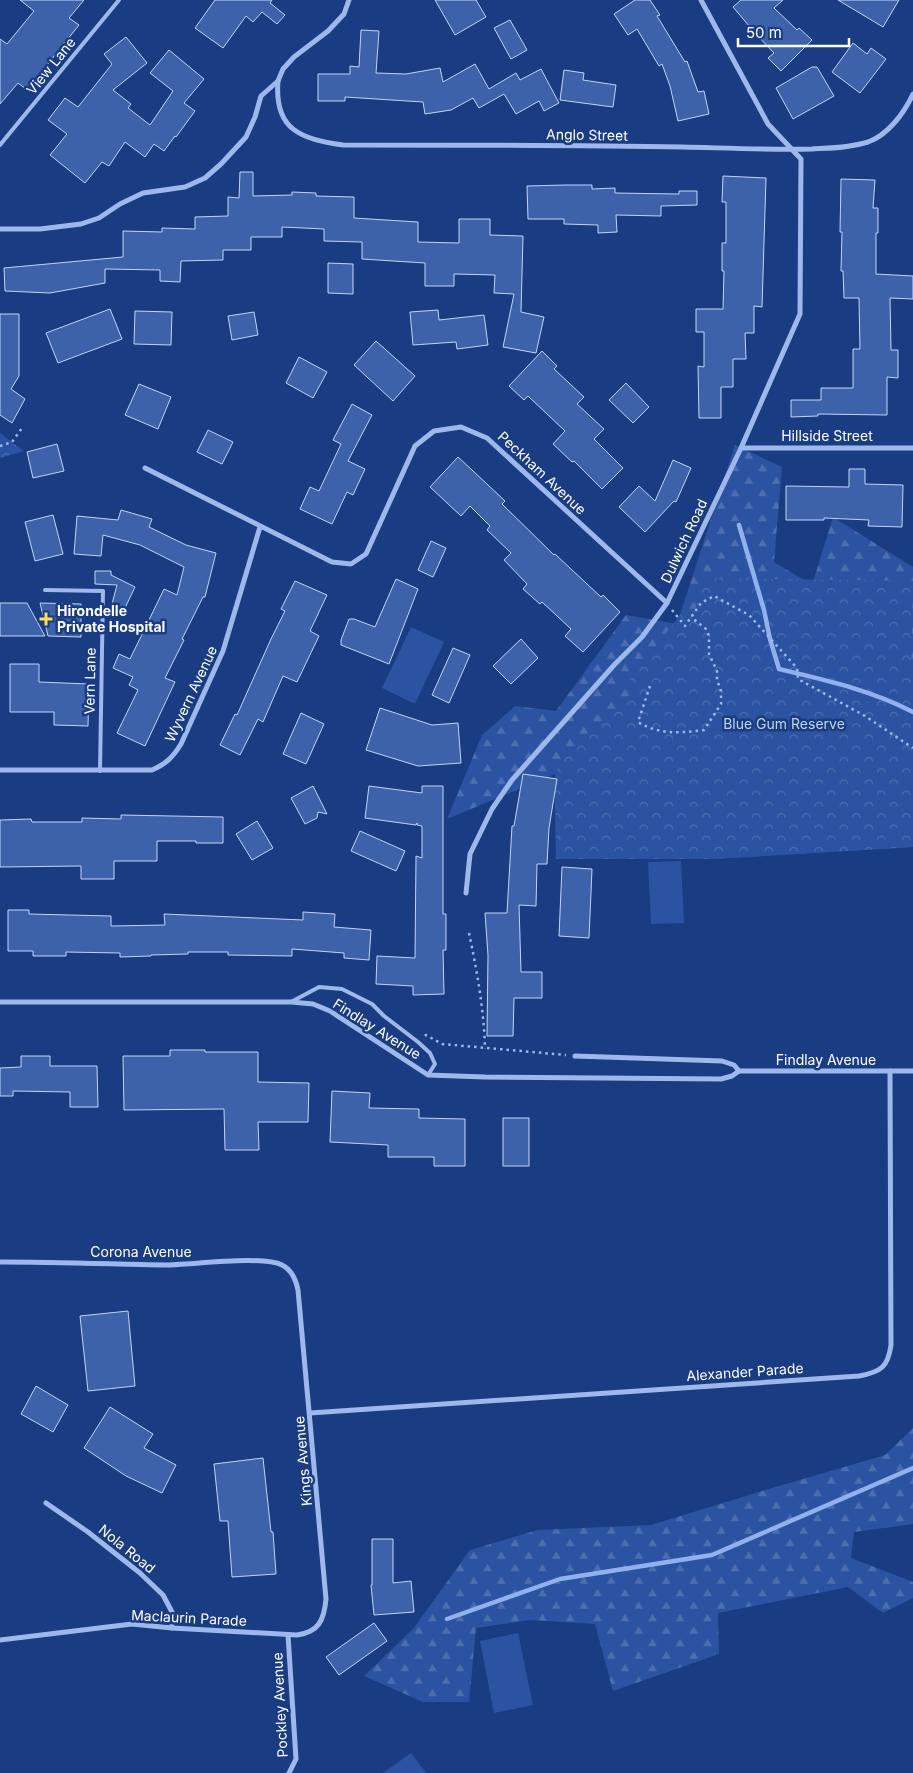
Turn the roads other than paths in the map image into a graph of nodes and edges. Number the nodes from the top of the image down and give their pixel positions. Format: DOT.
graph roads {
  1 [pos="119,0"];
  2 [pos="349,0"];
  3 [pos="701,0"];
  4 [pos="278,81"];
  5 [pos="913,94"];
  6 [pos="0,146"];
  7 [pos="792,150"];
  8 [pos="0,229"];
  9 [pos="742,448"];
  10 [pos="913,448"];
  11 [pos="145,468"];
  12 [pos="260,527"];
  13 [pos="45,590"];
  14 [pos="667,604"];
  15 [pos="0,770"];
  16 [pos="100,771"];
  17 [pos="466,893"];
  18 [pos="0,1002"];
  19 [pos="291,1002"];
  20 [pos="575,1056"];
  21 [pos="739,1071"];
  22 [pos="890,1071"];
  23 [pos="913,1071"];
  24 [pos="428,1075"];
  25 [pos="0,1262"];
  26 [pos="282,1265"];
  27 [pos="310,1413"];
  28 [pos="46,1503"];
  29 [pos="172,1628"];
  30 [pos="288,1635"];
  31 [pos="0,1640"];
  32 [pos="289,1773"];
  1 -- 6 [label="lane, View Lane"];
  2 -- 4 [label="street"];
  3 -- 7 [label="street, Dulwich Road"];
  4 -- 7 [label="street, Anglo Street"];
  4 -- 8 [label="street"];
  5 -- 7 [label="street, Anglo Street"];
  7 -- 9 [label="street, Dulwich Road"];
  9 -- 10 [label="street, Hillside Street"];
  9 -- 14 [label="street, Dulwich Road"];
  11 -- 12 [label="street, Peckham Avenue"];
  12 -- 14 [label="street, Peckham Avenue"];
  12 -- 16 [label="street, Wyvern Avenue"];
  13 -- 16 [label="lane, Vern Lane"];
  14 -- 17 [label="street, Dulwich Road"];
  15 -- 16 [label="street, Wyvern Avenue"];
  18 -- 19 [label="street, Findlay Avenue"];
  19 -- 24 [label="street, Findlay Avenue"];
  19 -- 24 [label="lane"];
  20 -- 21 [label="street, Findlay Avenue"];
  21 -- 22 [label="street, Findlay Avenue"];
  21 -- 24 [label="street, Findlay Avenue"];
  22 -- 23 [label="street, Findlay Avenue"];
  22 -- 27 [label="street, Alexander Parade"];
  25 -- 26 [label="street, Corona Avenue"];
  26 -- 27 [label="street, Kings Avenue"];
  27 -- 30 [label="street, Kings Avenue"];
  28 -- 29 [label="street, Nola Road"];
  29 -- 30 [label="street, Maclaurin Parade"];
  29 -- 31 [label="street, Maclaurin Parade"];
  30 -- 32 [label="street, Pockley Avenue"];
}
